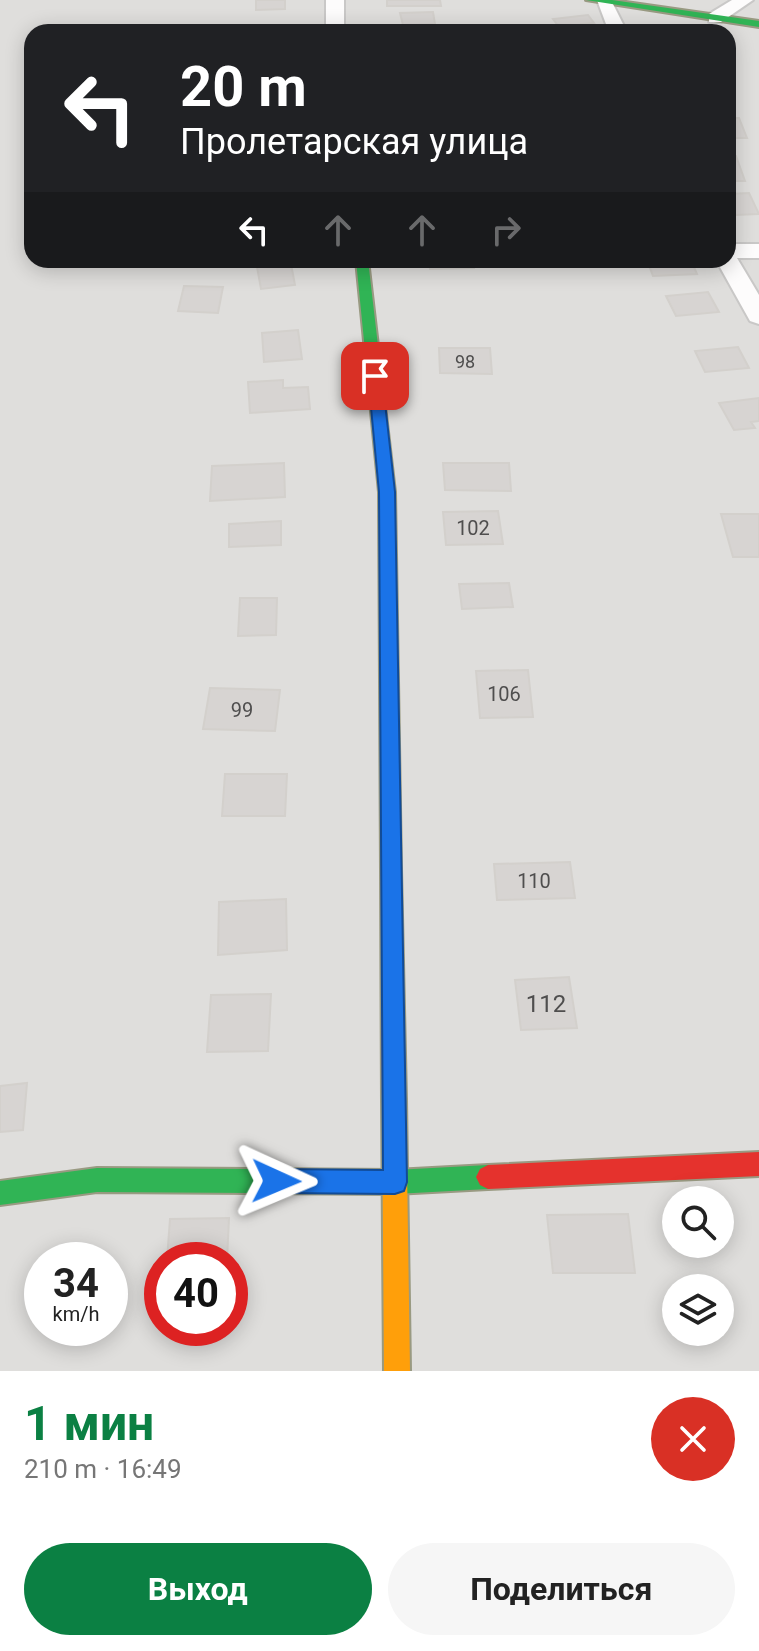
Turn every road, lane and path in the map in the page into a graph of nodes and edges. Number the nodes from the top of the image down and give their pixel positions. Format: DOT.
graph roads {
  1 [pos="335,0"];
  2 [pos="744,0"];
  3 [pos="598,1"];
  4 [pos="715,18"];
  5 [pos="335,24"];
  6 [pos="613,24"];
  7 [pos="759,24"];
  8 [pos="736,251"];
  9 [pos="759,251"];
  10 [pos="363,268"];
  11 [pos="732,268"];
  12 [pos="759,316"];
  13 [pos="759,1164"];
  14 [pos="395,1182"];
  15 [pos="0,1193"];
  16 [pos="397,1371"];
  1 -- 5 [label="street"];
  2 -- 4 [label="street"];
  3 -- 4 [label="street"];
  3 -- 6 [label="street"];
  4 -- 7 [label="street"];
  8 -- 9 [label="street"];
  10 -- 14 [label="street"];
  11 -- 12 [label="street"];
  13 -- 14 [label="street"];
  14 -- 15 [label="street"];
  14 -- 16 [label="street"];
}
